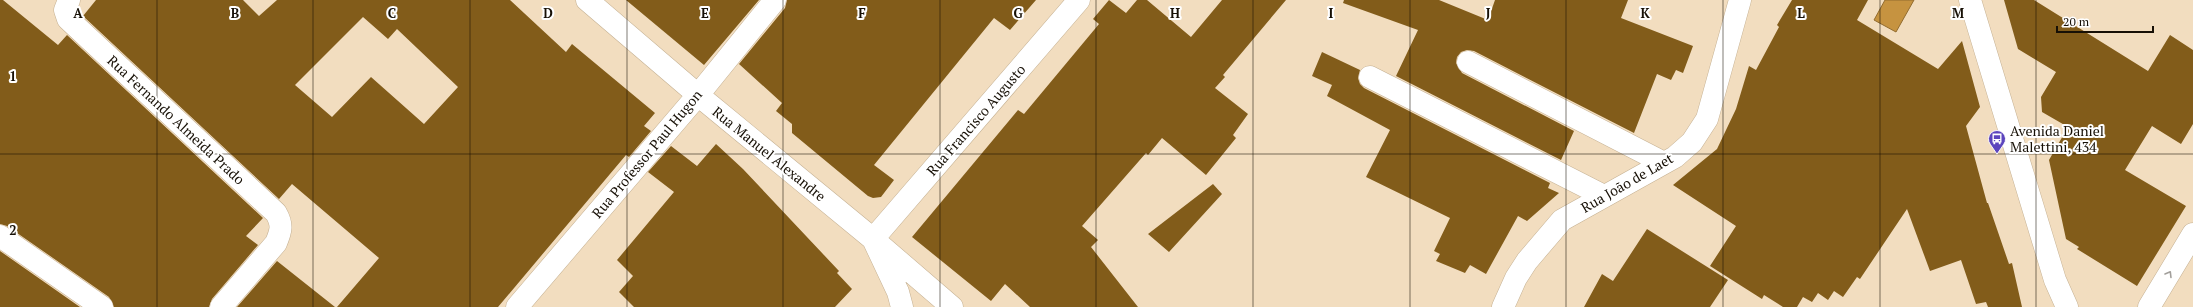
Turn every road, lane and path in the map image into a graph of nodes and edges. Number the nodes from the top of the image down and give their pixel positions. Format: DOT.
graph roads {
  1 [pos="69,0"];
  2 [pos="587,0"];
  3 [pos="776,0"];
  4 [pos="1079,0"];
  5 [pos="1740,0"];
  6 [pos="1970,0"];
  7 [pos="1468,62"];
  8 [pos="1370,77"];
  9 [pos="698,95"];
  10 [pos="1664,163"];
  11 [pos="1604,196"];
  12 [pos="2193,234"];
  13 [pos="0,236"];
  14 [pos="873,239"];
  15 [pos="102,307"];
  16 [pos="221,307"];
  17 [pos="517,307"];
  18 [pos="902,307"];
  19 [pos="952,307"];
  20 [pos="1503,307"];
  21 [pos="2067,307"];
  22 [pos="2149,307"];
  1 -- 16 [label="street, Rua Fernando Almeida Prado"];
  2 -- 9 [label="street, Rua Manuel Alexandre"];
  3 -- 9 [label="street, Rua Professor Paul Hugon"];
  4 -- 14 [label="street, Rua Francisco Augusto"];
  5 -- 10 [label="street, Rua João de Laet"];
  6 -- 21 [label="street"];
  7 -- 10 [label="street"];
  8 -- 11 [label="street"];
  9 -- 14 [label="street, Rua Manuel Alexandre"];
  9 -- 17 [label="street, Rua Professor Paul Hugon"];
  10 -- 11 [label="street, Rua João de Laet"];
  11 -- 20 [label="street, Rua João de Laet"];
  22 -- 12 [label="street, one-way"];
  13 -- 15 [label="street"];
  14 -- 18 [label="street"];
  14 -- 19 [label="street, Rua Manuel Alexandre"];
}
